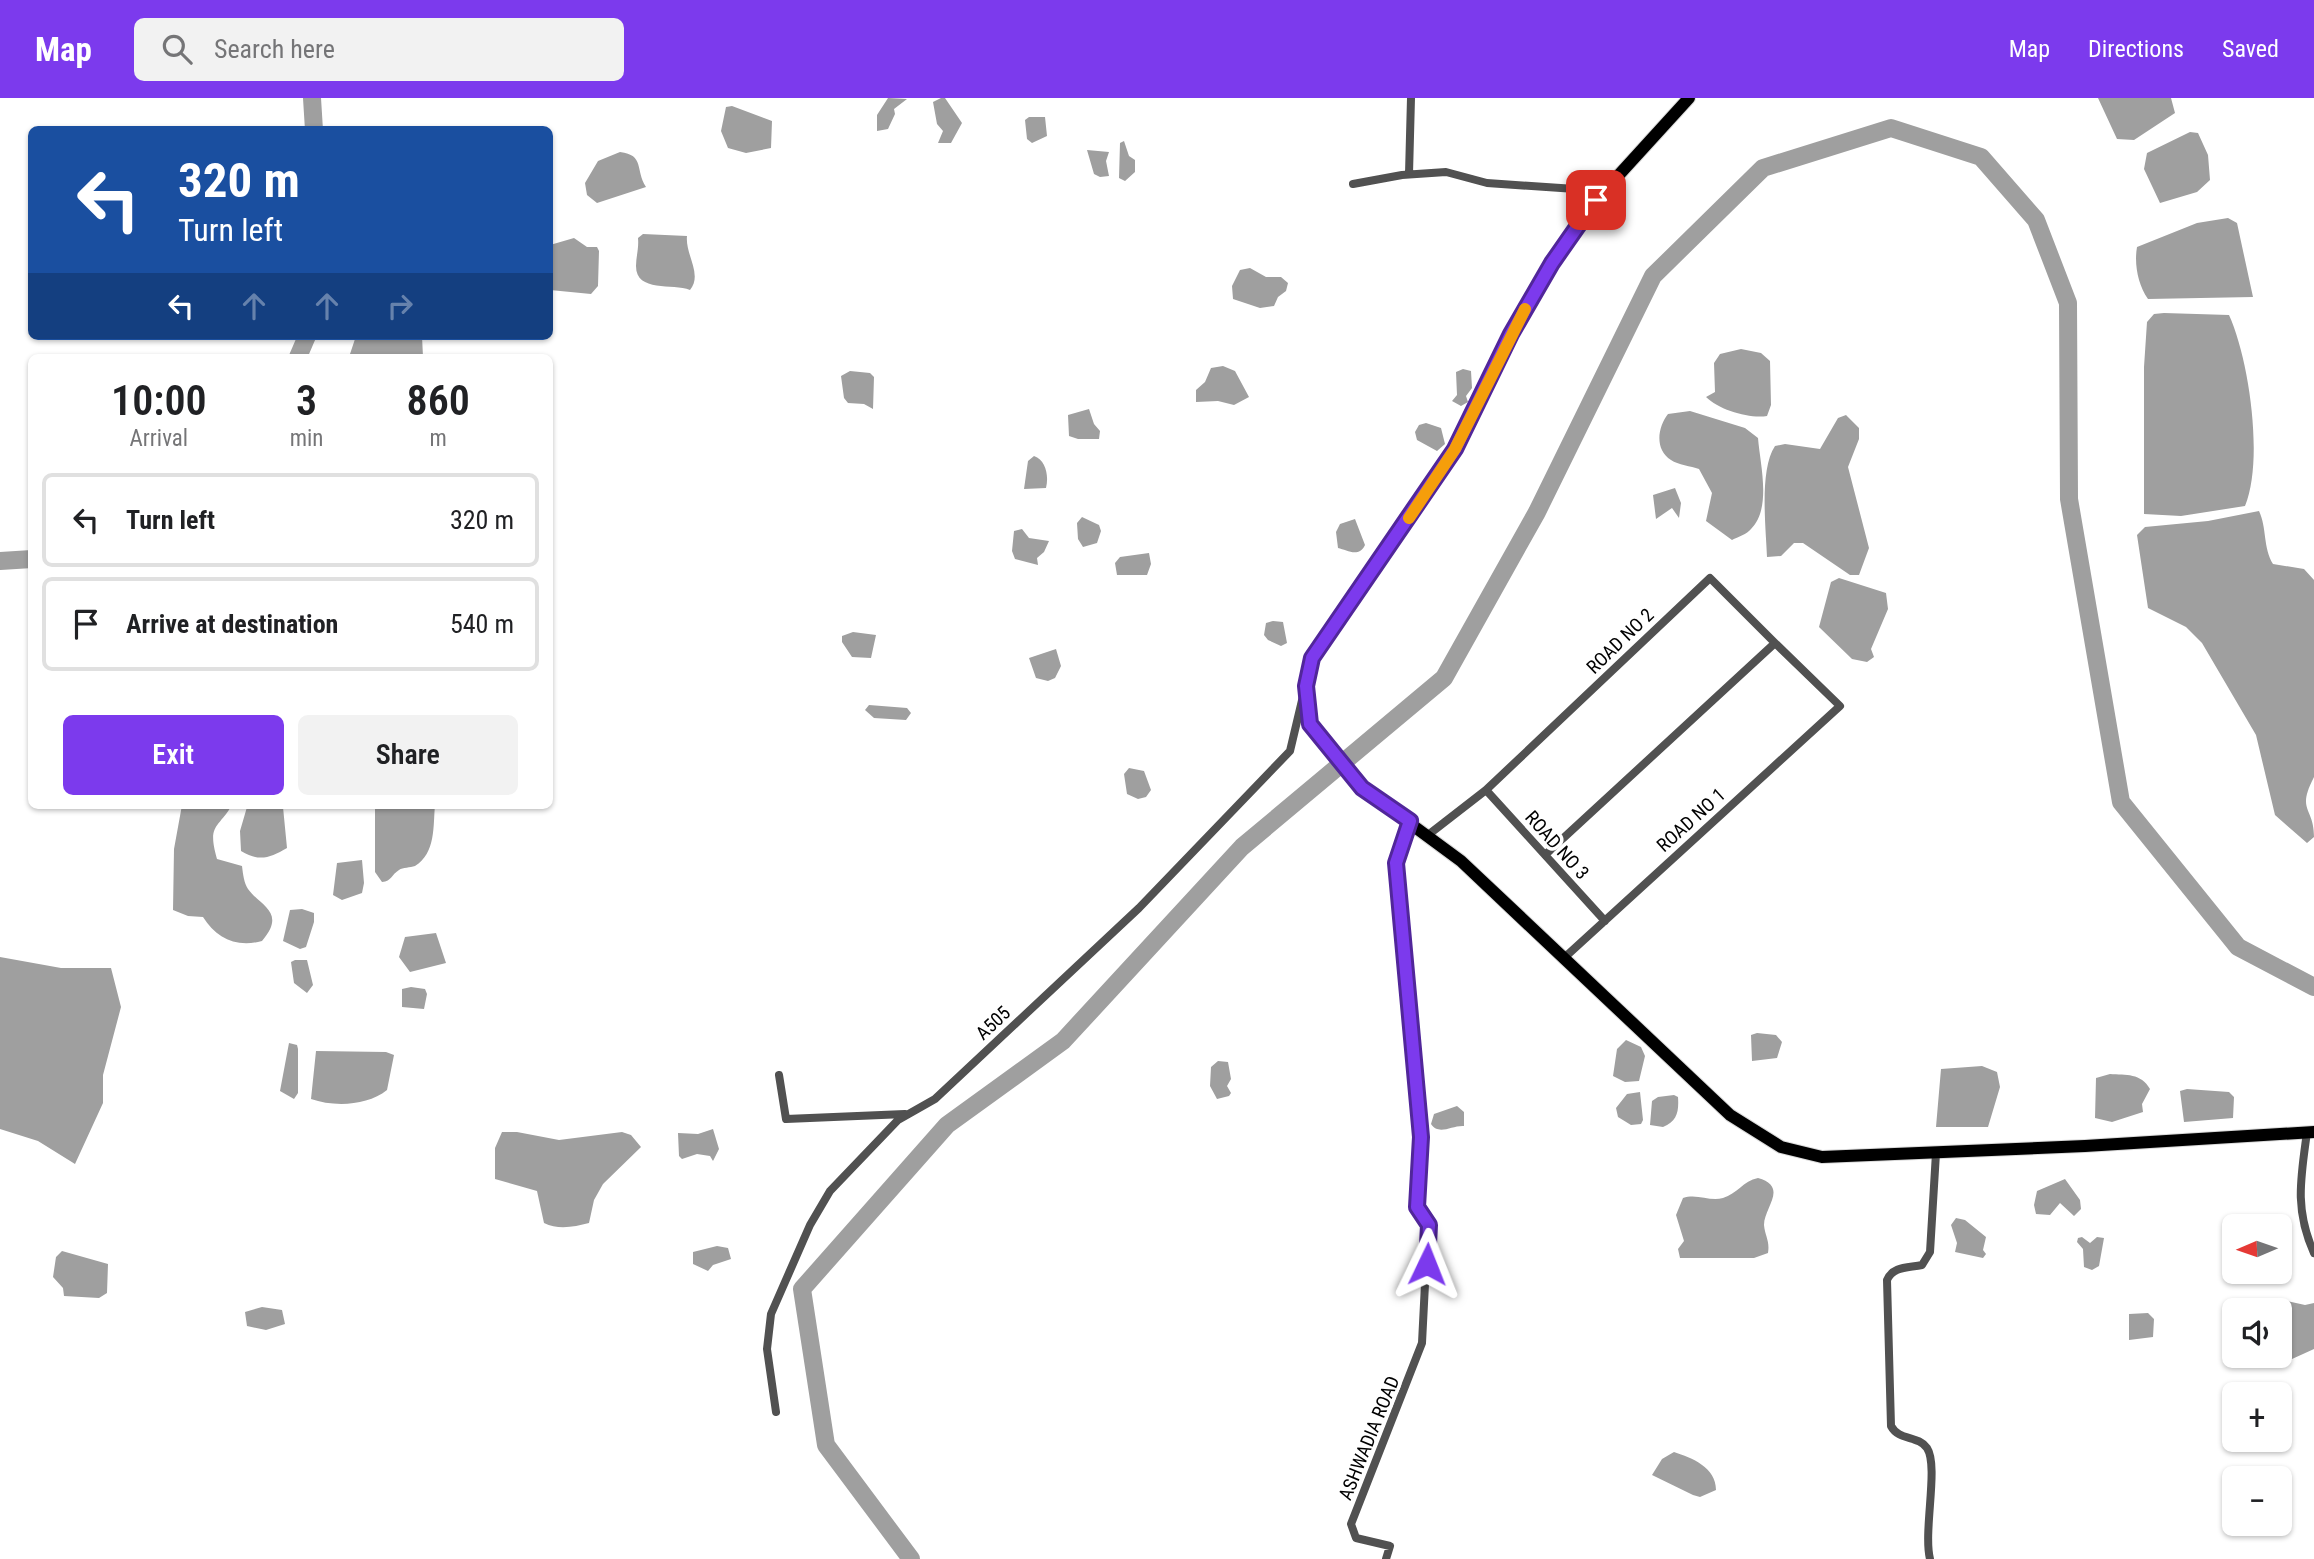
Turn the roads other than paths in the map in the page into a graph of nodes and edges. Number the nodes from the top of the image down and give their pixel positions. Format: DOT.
graph roads {
  1 [pos="1411,98"];
  2 [pos="1689,98"];
  3 [pos="1409,174"];
  4 [pos="1353,184"];
  5 [pos="1605,191"];
  6 [pos="1774,643"];
  7 [pos="1306,686"];
  8 [pos="1486,790"];
  9 [pos="1410,821"];
  10 [pos="1428,835"];
  11 [pos="1545,855"];
  12 [pos="1605,920"];
  13 [pos="1563,958"];
  14 [pos="779,1075"];
  15 [pos="908,1114"];
  16 [pos="2311,1132"];
  17 [pos="1936,1153"];
  18 [pos="2314,1252"];
  19 [pos="776,1412"];
  20 [pos="1386,1559"];
  21 [pos="1930,1559"];
  1 -- 3 [label="street"];
  2 -- 5 [label="main road"];
  3 -- 4 [label="street"];
  3 -- 5 [label="street"];
  5 -- 7 [label="main road"];
  6 -- 8 [label="street, ROAD NO 2"];
  6 -- 11 [label="street"];
  6 -- 12 [label="street, ROAD NO 1"];
  7 -- 9 [label="main road"];
  7 -- 15 [label="street, A505"];
  8 -- 10 [label="street"];
  8 -- 11 [label="street, ROAD NO 3"];
  9 -- 10 [label="main road"];
  9 -- 20 [label="street, ASHWADIA ROAD"];
  10 -- 13 [label="main road"];
  11 -- 12 [label="street, ROAD NO 3"];
  12 -- 13 [label="street, ROAD NO 1"];
  13 -- 17 [label="main road"];
  14 -- 15 [label="street"];
  15 -- 19 [label="street, A505"];
  16 -- 17 [label="main road"];
  16 -- 18 [label="street"];
  17 -- 21 [label="street"];
}
